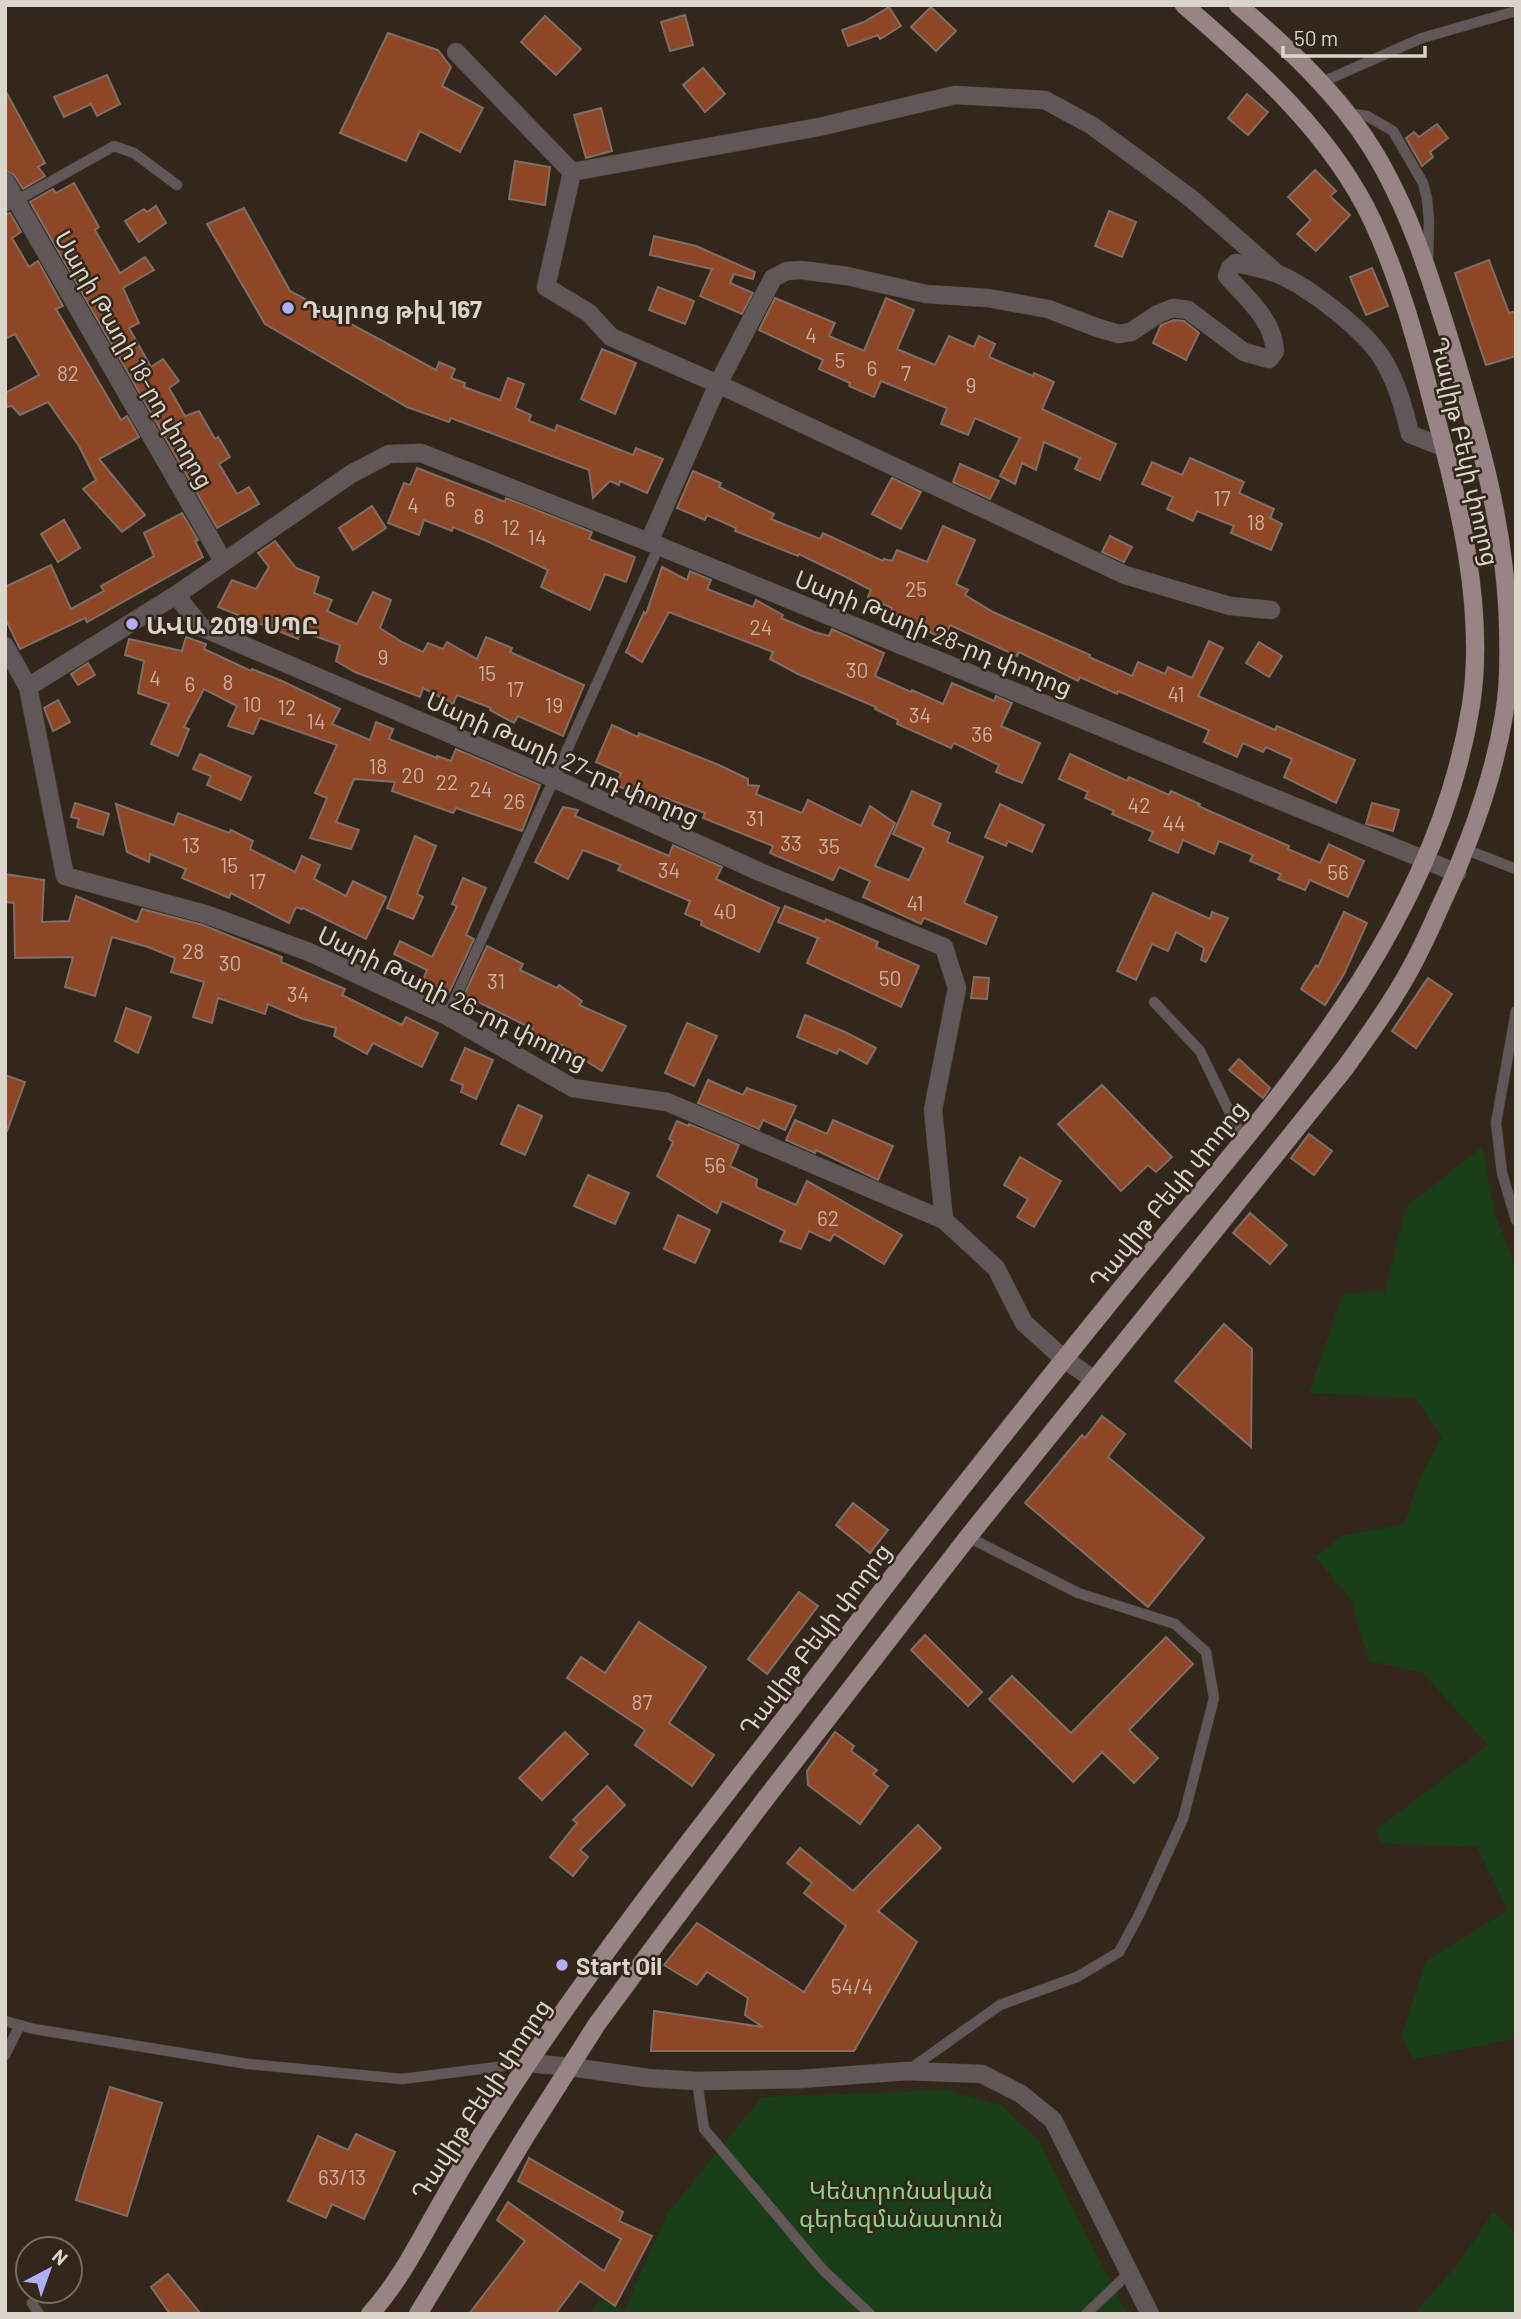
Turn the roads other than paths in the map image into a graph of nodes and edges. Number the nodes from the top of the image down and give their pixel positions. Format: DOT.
graph roads {
  1 [pos="1184,5"];
  2 [pos="1238,5"];
  3 [pos="1516,10"];
  4 [pos="456,52"];
  5 [pos="1320,83"];
  6 [pos="1346,112"];
  7 [pos="572,172"];
  8 [pos="5,181"];
  9 [pos="177,185"];
  10 [pos="11,204"];
  11 [pos="1427,271"];
  12 [pos="1278,274"];
  13 [pos="718,384"];
  14 [pos="1445,448"];
  15 [pos="654,544"];
  16 [pos="223,561"];
  17 [pos="176,595"];
  18 [pos="1271,610"];
  19 [pos="5,646"];
  20 [pos="29,687"];
  21 [pos="555,779"];
  22 [pos="1467,850"];
  23 [pos="1424,860"];
  24 [pos="1516,869"];
  25 [pos="1457,873"];
  26 [pos="1154,1002"];
  27 [pos="1516,1011"];
  28 [pos="447,1016"];
  29 [pos="1243,1140"];
  30 [pos="944,1220"];
  31 [pos="1516,1220"];
  32 [pos="1064,1359"];
  33 [pos="1093,1379"];
  34 [pos="968,1538"];
  35 [pos="5,2021"];
  36 [pos="20,2025"];
  37 [pos="5,2055"];
  38 [pos="528,2063"];
  39 [pos="571,2067"];
  40 [pos="906,2071"];
  41 [pos="697,2081"];
  42 [pos="1130,2272"];
  43 [pos="370,2314"];
  44 [pos="418,2314"];
  45 [pos="870,2314"];
  46 [pos="1086,2314"];
  47 [pos="1150,2314"];
  1 -- 14 [label="main road, Դավիթ Բեկի փողոց"];
  2 -- 5 [label="main road, Դավիթ Բեկի փողոց"];
  3 -- 5 [label="lane"];
  4 -- 7 [label="street"];
  5 -- 6 [label="main road, Դավիթ Բեկի փողոց"];
  6 -- 11 [label="main road, Դավիթ Բեկի փողոց"];
  6 -- 11 [label="lane"];
  7 -- 12 [label="street"];
  7 -- 13 [label="street"];
  8 -- 10 [label="street, Սարի Թաղի 18-րդ փողոց"];
  9 -- 10 [label="lane"];
  10 -- 16 [label="street, Սարի Թաղի 18-րդ փողոց"];
  11 -- 22 [label="main road, Դավիթ Բեկի փողոց"];
  12 -- 13 [label="street"];
  12 -- 14 [label="street"];
  13 -- 15 [label="street"];
  13 -- 18 [label="street"];
  14 -- 23 [label="main road, Դավիթ Բեկի փողոց"];
  15 -- 16 [label="street, Սարի Թաղի 28-րդ փողոց"];
  15 -- 21 [label="lane"];
  15 -- 23 [label="street, Սարի Թաղի 28-րդ փողոց"];
  16 -- 17 [label="street"];
  17 -- 20 [label="street"];
  17 -- 21 [label="street, Սարի Թաղի 27-րդ փողոց"];
  19 -- 20 [label="street"];
  20 -- 28 [label="street, Սարի Թաղի 26-րդ փողոց"];
  21 -- 28 [label="lane"];
  21 -- 30 [label="street, Սարի Թաղի 27-րդ փողոց"];
  22 -- 24 [label="lane"];
  22 -- 25 [label="main road, Դավիթ Բեկի փողոց"];
  23 -- 25 [label="street, Սարի Թաղի 28-րդ փողոց"];
  23 -- 29 [label="main road, Դավիթ Բեկի փողոց"];
  25 -- 33 [label="main road, Դավիթ Բեկի փողոց"];
  26 -- 29 [label="lane"];
  27 -- 31 [label="lane"];
  28 -- 30 [label="street, Սարի Թաղի 26-րդ փողոց"];
  29 -- 32 [label="main road, Դավիթ Բեկի փողոց"];
  30 -- 32 [label="street, Սարի Թաղի 26-րդ փողոց"];
  32 -- 33 [label="street, Սարի Թաղի 26-րդ փողոց"];
  32 -- 38 [label="main road, Դավիթ Բեկի փողոց"];
  33 -- 34 [label="main road, Դավիթ Բեկի փողոց"];
  34 -- 39 [label="main road, Դավիթ Բեկի փողոց"];
  34 -- 40 [label="lane"];
  35 -- 36 [label="lane"];
  36 -- 37 [label="lane"];
  36 -- 38 [label="lane"];
  38 -- 39 [label="street"];
  38 -- 43 [label="main road, Դավիթ Բեկի փողոց"];
  39 -- 41 [label="street"];
  39 -- 44 [label="main road, Դավիթ Բեկի փողոց"];
  40 -- 41 [label="street"];
  40 -- 42 [label="street"];
  41 -- 45 [label="lane"];
  42 -- 46 [label="lane"];
  42 -- 47 [label="street"];
}
